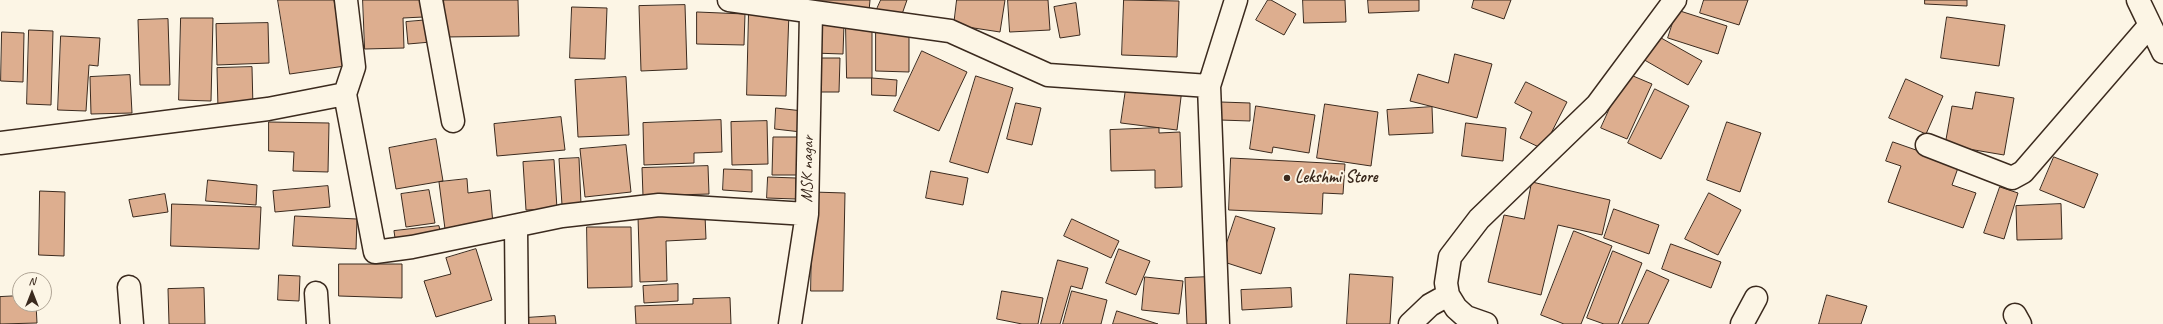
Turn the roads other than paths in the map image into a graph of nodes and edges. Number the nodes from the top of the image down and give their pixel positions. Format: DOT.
graph roads {
  1 [pos="346,0"];
  2 [pos="431,0"];
  3 [pos="729,0"];
  4 [pos="1236,0"];
  5 [pos="1675,0"];
  6 [pos="2138,0"];
  7 [pos="811,13"];
  8 [pos="2150,25"];
  9 [pos="2163,52"];
  10 [pos="1209,86"];
  11 [pos="345,94"];
  12 [pos="452,121"];
  13 [pos="0,143"];
  14 [pos="1927,145"];
  15 [pos="807,214"];
  16 [pos="516,227"];
  17 [pos="129,287"];
  18 [pos="316,293"];
  19 [pos="1448,295"];
  20 [pos="1756,298"];
  21 [pos="132,324"];
  22 [pos="318,324"];
  23 [pos="516,324"];
  24 [pos="790,324"];
  25 [pos="1218,324"];
  26 [pos="1410,324"];
  27 [pos="1486,324"];
  28 [pos="1742,324"];
  1 -- 11 [label="street"];
  2 -- 12 [label="street"];
  3 -- 7 [label="street"];
  4 -- 10 [label="street"];
  5 -- 19 [label="street"];
  6 -- 8 [label="street"];
  7 -- 10 [label="street"];
  7 -- 15 [label="street, MSK nagar"];
  8 -- 9 [label="street"];
  8 -- 14 [label="street"];
  10 -- 25 [label="street"];
  11 -- 13 [label="street"];
  11 -- 16 [label="street"];
  15 -- 16 [label="street"];
  15 -- 24 [label="street, MSK nagar"];
  16 -- 23 [label="street"];
  17 -- 21 [label="street"];
  18 -- 22 [label="street"];
  19 -- 26 [label="street"];
  19 -- 27 [label="street"];
  20 -- 28 [label="street"];
}
